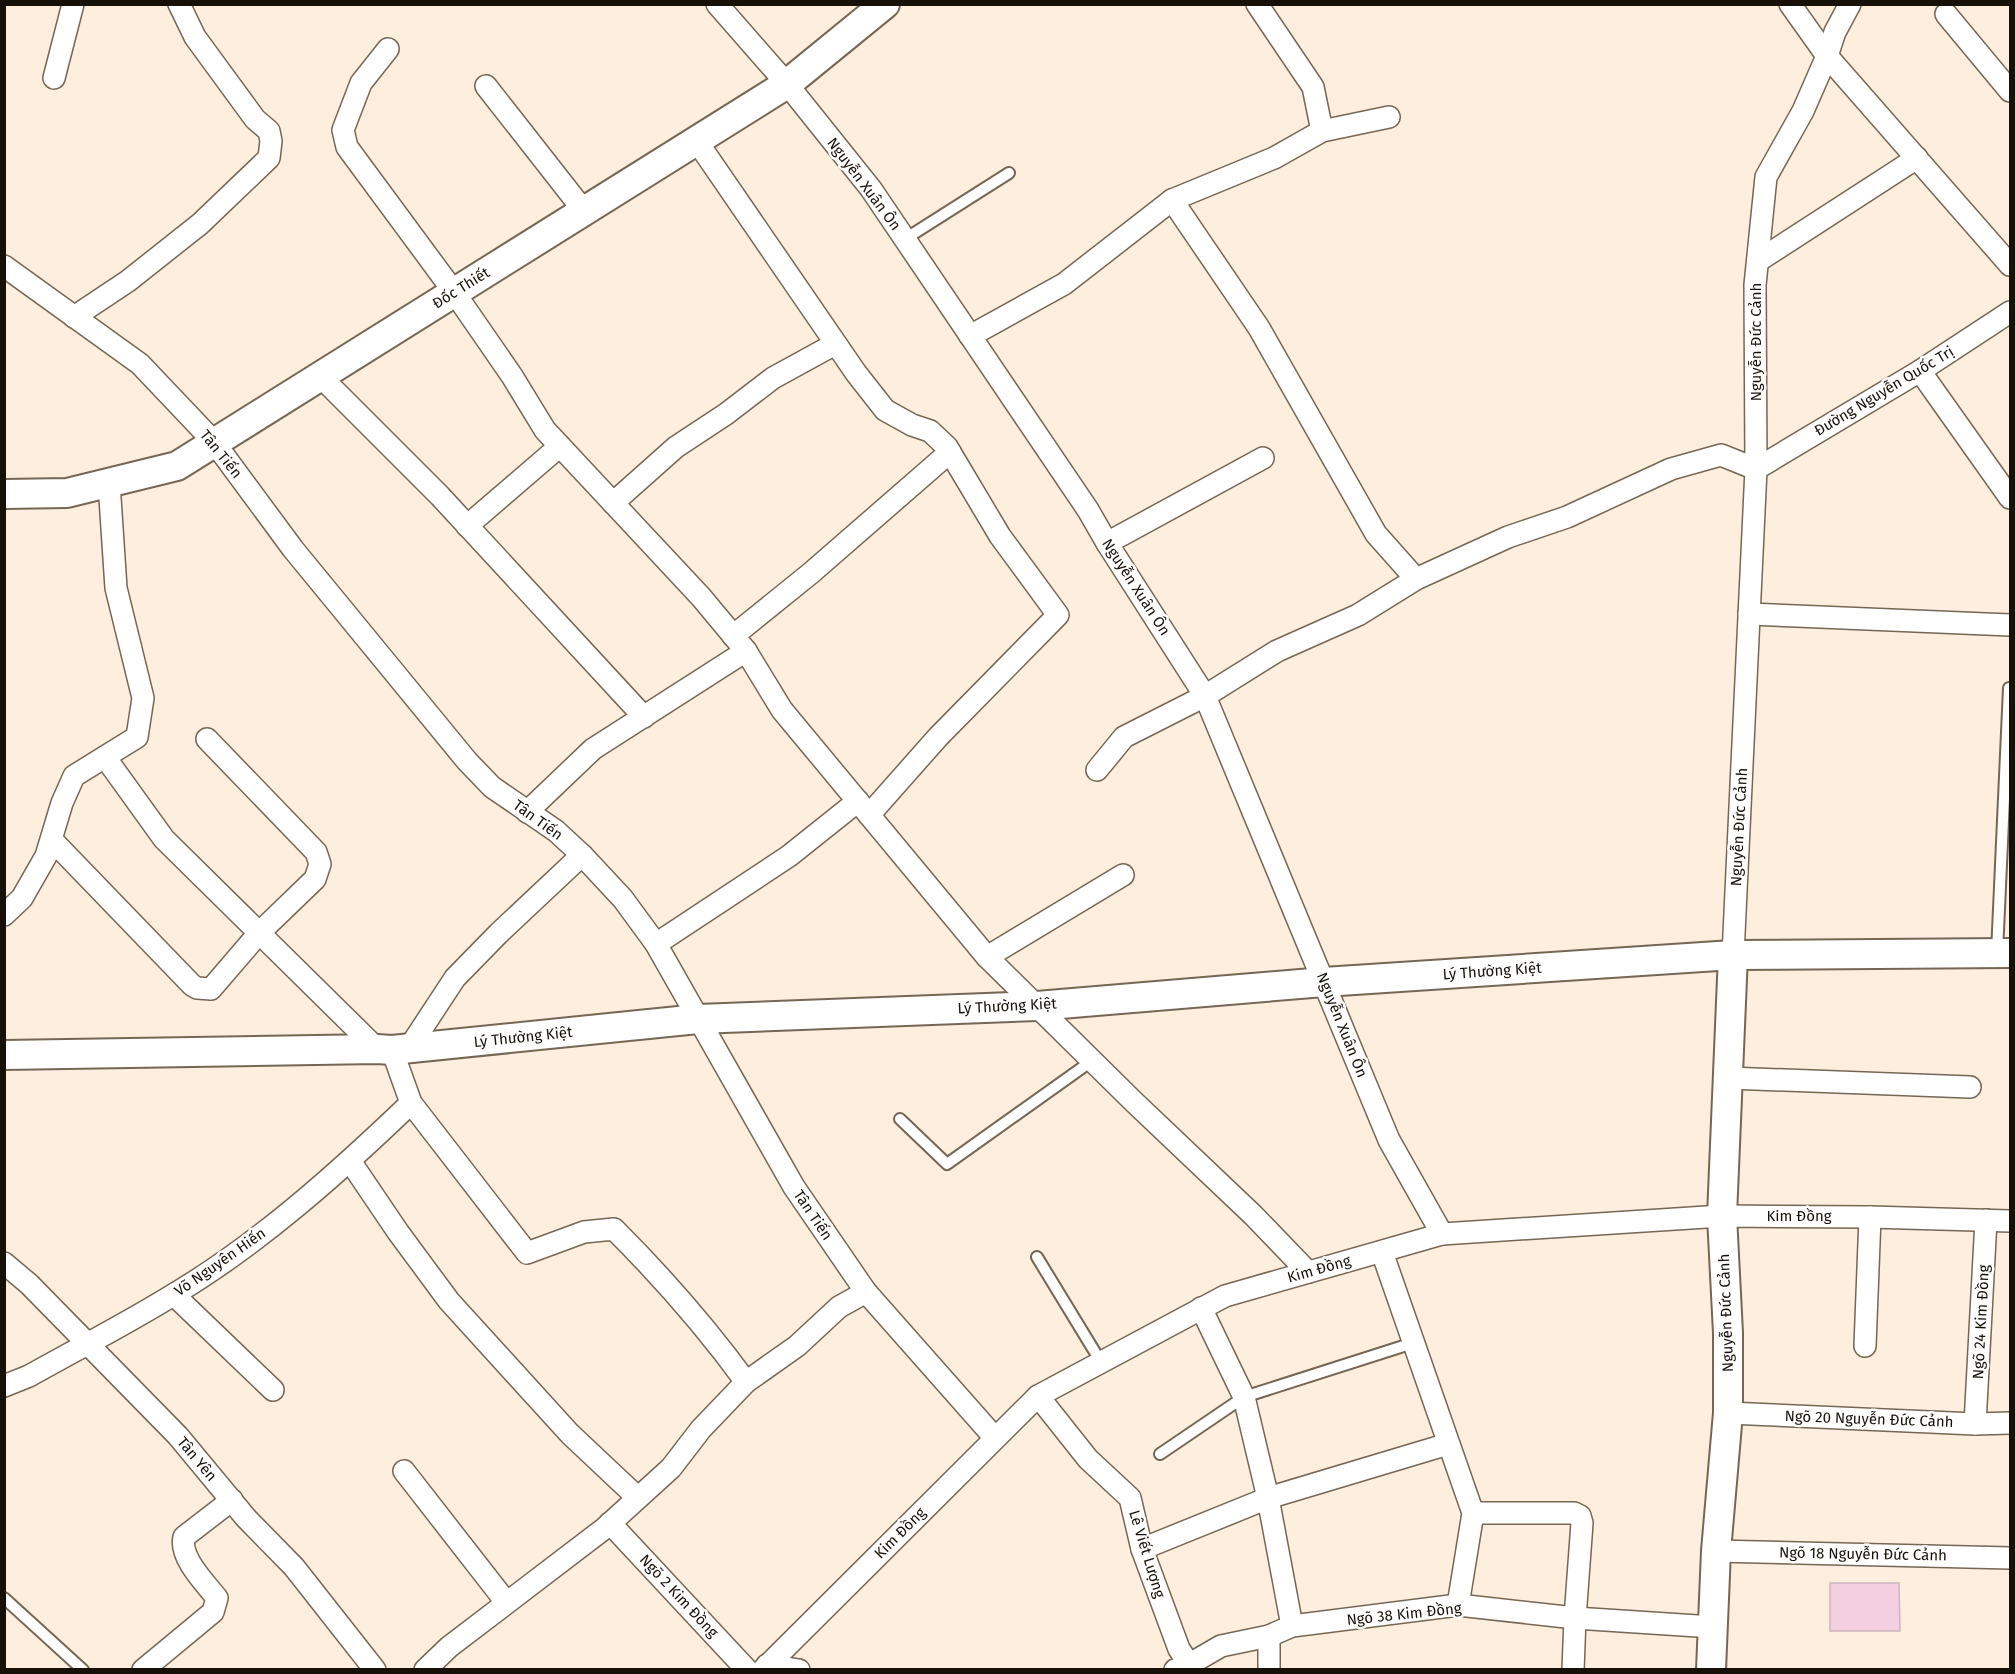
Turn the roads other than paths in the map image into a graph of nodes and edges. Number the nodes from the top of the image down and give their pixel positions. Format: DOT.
graph roads {
  1 [pos="73,4"];
  2 [pos="179,4"];
  3 [pos="717,4"];
  4 [pos="885,4"];
  5 [pos="1257,4"];
  6 [pos="1790,4"];
  7 [pos="1850,4"];
  8 [pos="1946,14"];
  9 [pos="388,49"];
  10 [pos="1827,56"];
  11 [pos="54,78"];
  12 [pos="787,84"];
  13 [pos="486,86"];
  14 [pos="2010,92"];
  15 [pos="1389,117"];
  16 [pos="1322,131"];
  17 [pos="696,140"];
  18 [pos="1917,158"];
  19 [pos="1009,173"];
  20 [pos="1172,200"];
  21 [pos="584,211"];
  22 [pos="905,239"];
  23 [pos="1758,261"];
  24 [pos="2010,265"];
  25 [pos="4,266"];
  26 [pos="454,292"];
  27 [pos="2010,312"];
  28 [pos="74,316"];
  29 [pos="970,336"];
  30 [pos="835,344"];
  31 [pos="1920,371"];
  32 [pos="320,376"];
  33 [pos="214,442"];
  34 [pos="560,446"];
  35 [pos="951,452"];
  36 [pos="1263,458"];
  37 [pos="1756,469"];
  38 [pos="109,483"];
  39 [pos="4,494"];
  40 [pos="2010,498"];
  41 [pos="613,503"];
  42 [pos="467,526"];
  43 [pos="1107,543"];
  44 [pos="1416,579"];
  45 [pos="1749,614"];
  46 [pos="2010,625"];
  47 [pos="740,643"];
  48 [pos="2009,688"];
  49 [pos="1205,696"];
  50 [pos="644,717"];
  51 [pos="207,739"];
  52 [pos="2008,754"];
  53 [pos="105,757"];
  54 [pos="1097,770"];
  55 [pos="863,808"];
  56 [pos="527,812"];
  57 [pos="2006,827"];
  58 [pos="52,840"];
  59 [pos="582,855"];
  60 [pos="1123,875"];
  61 [pos="4,915"];
  62 [pos="258,933"];
  63 [pos="656,944"];
  64 [pos="2004,953"];
  65 [pos="1733,955"];
  66 [pos="987,957"];
  67 [pos="1324,982"];
  68 [pos="1037,1005"];
  69 [pos="698,1019"];
  70 [pos="393,1049"];
  71 [pos="4,1055"];
  72 [pos="1093,1060"];
  73 [pos="1729,1078"];
  74 [pos="1970,1088"];
  75 [pos="411,1103"];
  76 [pos="900,1119"];
  77 [pos="350,1161"];
  78 [pos="1722,1216"];
  79 [pos="1870,1217"];
  80 [pos="1986,1220"];
  81 [pos="2010,1221"];
  82 [pos="1442,1234"];
  83 [pos="1382,1252"];
  84 [pos="1037,1257"];
  85 [pos="4,1263"];
  86 [pos="1308,1272"];
  87 [pos="866,1292"];
  88 [pos="174,1295"];
  89 [pos="1202,1308"];
  90 [pos="87,1343"];
  91 [pos="1413,1343"];
  92 [pos="1864,1346"];
  93 [pos="1101,1362"];
  94 [pos="746,1382"];
  95 [pos="4,1386"];
  96 [pos="273,1390"];
  97 [pos="1038,1396"];
  98 [pos="1244,1397"];
  99 [pos="1728,1413"];
  100 [pos="2010,1423"];
  101 [pos="1975,1424"];
  102 [pos="995,1438"];
  103 [pos="1448,1444"];
  104 [pos="1160,1454"];
  105 [pos="404,1471"];
  106 [pos="638,1498"];
  107 [pos="1268,1498"];
  108 [pos="232,1500"];
  109 [pos="1473,1513"];
  110 [pos="610,1524"];
  111 [pos="1142,1549"];
  112 [pos="1716,1551"];
  113 [pos="2010,1558"];
  114 [pos="4,1598"];
  115 [pos="506,1602"];
  116 [pos="1458,1605"];
  117 [pos="1575,1618"];
  118 [pos="1292,1626"];
  119 [pos="1713,1627"];
  120 [pos="1269,1636"];
  121 [pos="759,1668"];
  122 [pos="1186,1668"];
  123 [pos="83,1670"];
  124 [pos="143,1670"];
  125 [pos="375,1670"];
  126 [pos="425,1670"];
  127 [pos="799,1670"];
  128 [pos="1269,1670"];
  129 [pos="1574,1670"];
  130 [pos="1711,1670"];
  1 -- 11 [label="street"];
  2 -- 28 [label="street"];
  3 -- 12 [label="street, Nguyễn Xuân Ôn"];
  4 -- 12 [label="street, Đốc Thiết"];
  5 -- 16 [label="street"];
  6 -- 10 [label="street"];
  7 -- 10 [label="street, Nguyễn Đức Cảnh"];
  8 -- 14 [label="street"];
  9 -- 26 [label="street"];
  10 -- 18 [label="street"];
  10 -- 23 [label="street, Nguyễn Đức Cảnh"];
  12 -- 17 [label="street, Đốc Thiết"];
  12 -- 22 [label="street, Nguyễn Xuân Ôn"];
  13 -- 21 [label="street"];
  15 -- 16 [label="street"];
  16 -- 20 [label="street"];
  17 -- 21 [label="street, Đốc Thiết"];
  17 -- 30 [label="street"];
  18 -- 23 [label="street"];
  18 -- 24 [label="street"];
  19 -- 22 [label="lane"];
  20 -- 29 [label="street"];
  20 -- 44 [label="street"];
  21 -- 26 [label="street, Đốc Thiết"];
  22 -- 29 [label="street, Nguyễn Xuân Ôn"];
  23 -- 37 [label="street, Nguyễn Đức Cảnh"];
  25 -- 28 [label="street, Tân Tiến"];
  26 -- 32 [label="street, Đốc Thiết"];
  26 -- 34 [label="street"];
  27 -- 31 [label="street, Đường Nguyễn Quốc Trị"];
  28 -- 33 [label="street, Tân Tiến"];
  29 -- 43 [label="street, Nguyễn Xuân Ôn"];
  30 -- 35 [label="street"];
  30 -- 41 [label="street"];
  31 -- 37 [label="street, Đường Nguyễn Quốc Trị"];
  31 -- 40 [label="street"];
  32 -- 33 [label="street, Đốc Thiết"];
  32 -- 42 [label="street"];
  33 -- 38 [label="street, Đốc Thiết"];
  33 -- 56 [label="street, Tân Tiến"];
  34 -- 41 [label="street"];
  34 -- 42 [label="street"];
  35 -- 47 [label="street"];
  35 -- 55 [label="street"];
  36 -- 43 [label="street"];
  37 -- 44 [label="street"];
  37 -- 45 [label="street, Nguyễn Đức Cảnh"];
  38 -- 39 [label="street, Đốc Thiết"];
  38 -- 53 [label="street"];
  41 -- 47 [label="street"];
  42 -- 50 [label="street"];
  43 -- 49 [label="street, Nguyễn Xuân Ôn"];
  44 -- 49 [label="street"];
  45 -- 46 [label="street"];
  45 -- 65 [label="street, Nguyễn Đức Cảnh"];
  47 -- 50 [label="street"];
  47 -- 55 [label="street"];
  48 -- 52 [label="lane"];
  49 -- 54 [label="street"];
  49 -- 67 [label="street, Nguyễn Xuân Ôn"];
  50 -- 56 [label="street"];
  51 -- 62 [label="street"];
  52 -- 57 [label="lane"];
  53 -- 58 [label="street"];
  53 -- 62 [label="street"];
  55 -- 63 [label="street"];
  55 -- 66 [label="street"];
  56 -- 59 [label="street, Tân Tiến"];
  57 -- 64 [label="lane"];
  58 -- 61 [label="street"];
  58 -- 62 [label="street"];
  59 -- 63 [label="street, Tân Tiến"];
  59 -- 70 [label="street"];
  60 -- 66 [label="street"];
  62 -- 70 [label="street"];
  63 -- 69 [label="street, Tân Tiến"];
  64 -- 65 [label="street, Lý Thường Kiệt"];
  65 -- 67 [label="street, Lý Thường Kiệt"];
  65 -- 73 [label="street, Nguyễn Đức Cảnh"];
  66 -- 68 [label="street"];
  67 -- 68 [label="street, Lý Thường Kiệt"];
  67 -- 82 [label="street, Nguyễn Xuân Ôn"];
  68 -- 69 [label="street, Lý Thường Kiệt"];
  68 -- 72 [label="street"];
  69 -- 70 [label="street, Lý Thường Kiệt"];
  69 -- 87 [label="street, Tân Tiến"];
  70 -- 71 [label="street, Lý Thường Kiệt"];
  70 -- 75 [label="street"];
  72 -- 76 [label="lane"];
  72 -- 86 [label="street"];
  73 -- 74 [label="street"];
  73 -- 78 [label="street, Nguyễn Đức Cảnh"];
  75 -- 77 [label="street, Võ Nguyên Hiến"];
  75 -- 94 [label="street"];
  77 -- 88 [label="street, Võ Nguyên Hiến"];
  77 -- 106 [label="street"];
  78 -- 79 [label="street, Kim Đồng"];
  78 -- 82 [label="street, Kim Đồng"];
  78 -- 99 [label="street, Nguyễn Đức Cảnh"];
  79 -- 80 [label="street, Kim Đồng"];
  79 -- 92 [label="street"];
  80 -- 81 [label="street, Kim Đồng"];
  80 -- 101 [label="street, Ngõ 24 Kim Đồng"];
  82 -- 83 [label="street, Kim Đồng"];
  83 -- 86 [label="street, Kim Đồng"];
  83 -- 91 [label="street"];
  84 -- 93 [label="lane"];
  85 -- 90 [label="street, Tân Yên"];
  86 -- 89 [label="street, Kim Đồng"];
  87 -- 94 [label="street"];
  87 -- 102 [label="street, Tân Tiến"];
  88 -- 90 [label="street, Võ Nguyên Hiến"];
  88 -- 96 [label="street"];
  89 -- 93 [label="street, Kim Đồng"];
  89 -- 98 [label="street"];
  90 -- 95 [label="street, Võ Nguyên Hiến"];
  90 -- 108 [label="street, Tân Yên"];
  91 -- 98 [label="lane"];
  91 -- 103 [label="street"];
  93 -- 97 [label="street, Kim Đồng"];
  94 -- 106 [label="street"];
  97 -- 102 [label="street, Kim Đồng"];
  97 -- 111 [label="street, Lê Viết Lượng"];
  98 -- 104 [label="lane"];
  98 -- 107 [label="street"];
  99 -- 101 [label="street, Ngõ 20 Nguyễn Đức Cảnh"];
  99 -- 112 [label="street, Nguyễn Đức Cảnh"];
  100 -- 101 [label="street, Ngõ 20 Nguyễn Đức Cảnh"];
  102 -- 121 [label="street, Kim Đồng"];
  103 -- 107 [label="street"];
  103 -- 109 [label="street"];
  105 -- 115 [label="street"];
  106 -- 110 [label="street"];
  107 -- 111 [label="street"];
  107 -- 118 [label="street"];
  108 -- 124 [label="street"];
  108 -- 125 [label="street, Tân Yên"];
  109 -- 116 [label="street"];
  109 -- 117 [label="street"];
  110 -- 115 [label="street"];
  110 -- 121 [label="street, Ngõ 2 Kim Đồng"];
  111 -- 122 [label="street, Lê Viết Lượng"];
  112 -- 113 [label="street, Ngõ 18 Nguyễn Đức Cảnh"];
  112 -- 119 [label="street, Nguyễn Đức Cảnh"];
  114 -- 123 [label="lane"];
  115 -- 126 [label="street"];
  116 -- 117 [label="street, Ngõ 38 Kim Đồng"];
  116 -- 118 [label="street, Ngõ 38 Kim Đồng"];
  117 -- 119 [label="street, Ngõ 38 Kim Đồng"];
  117 -- 129 [label="street"];
  118 -- 120 [label="street, Ngõ 38 Kim Đồng"];
  119 -- 130 [label="street, Nguyễn Đức Cảnh"];
  120 -- 122 [label="street, Ngõ 38 Kim Đồng"];
  120 -- 128 [label="street"];
  121 -- 127 [label="street"];
}
